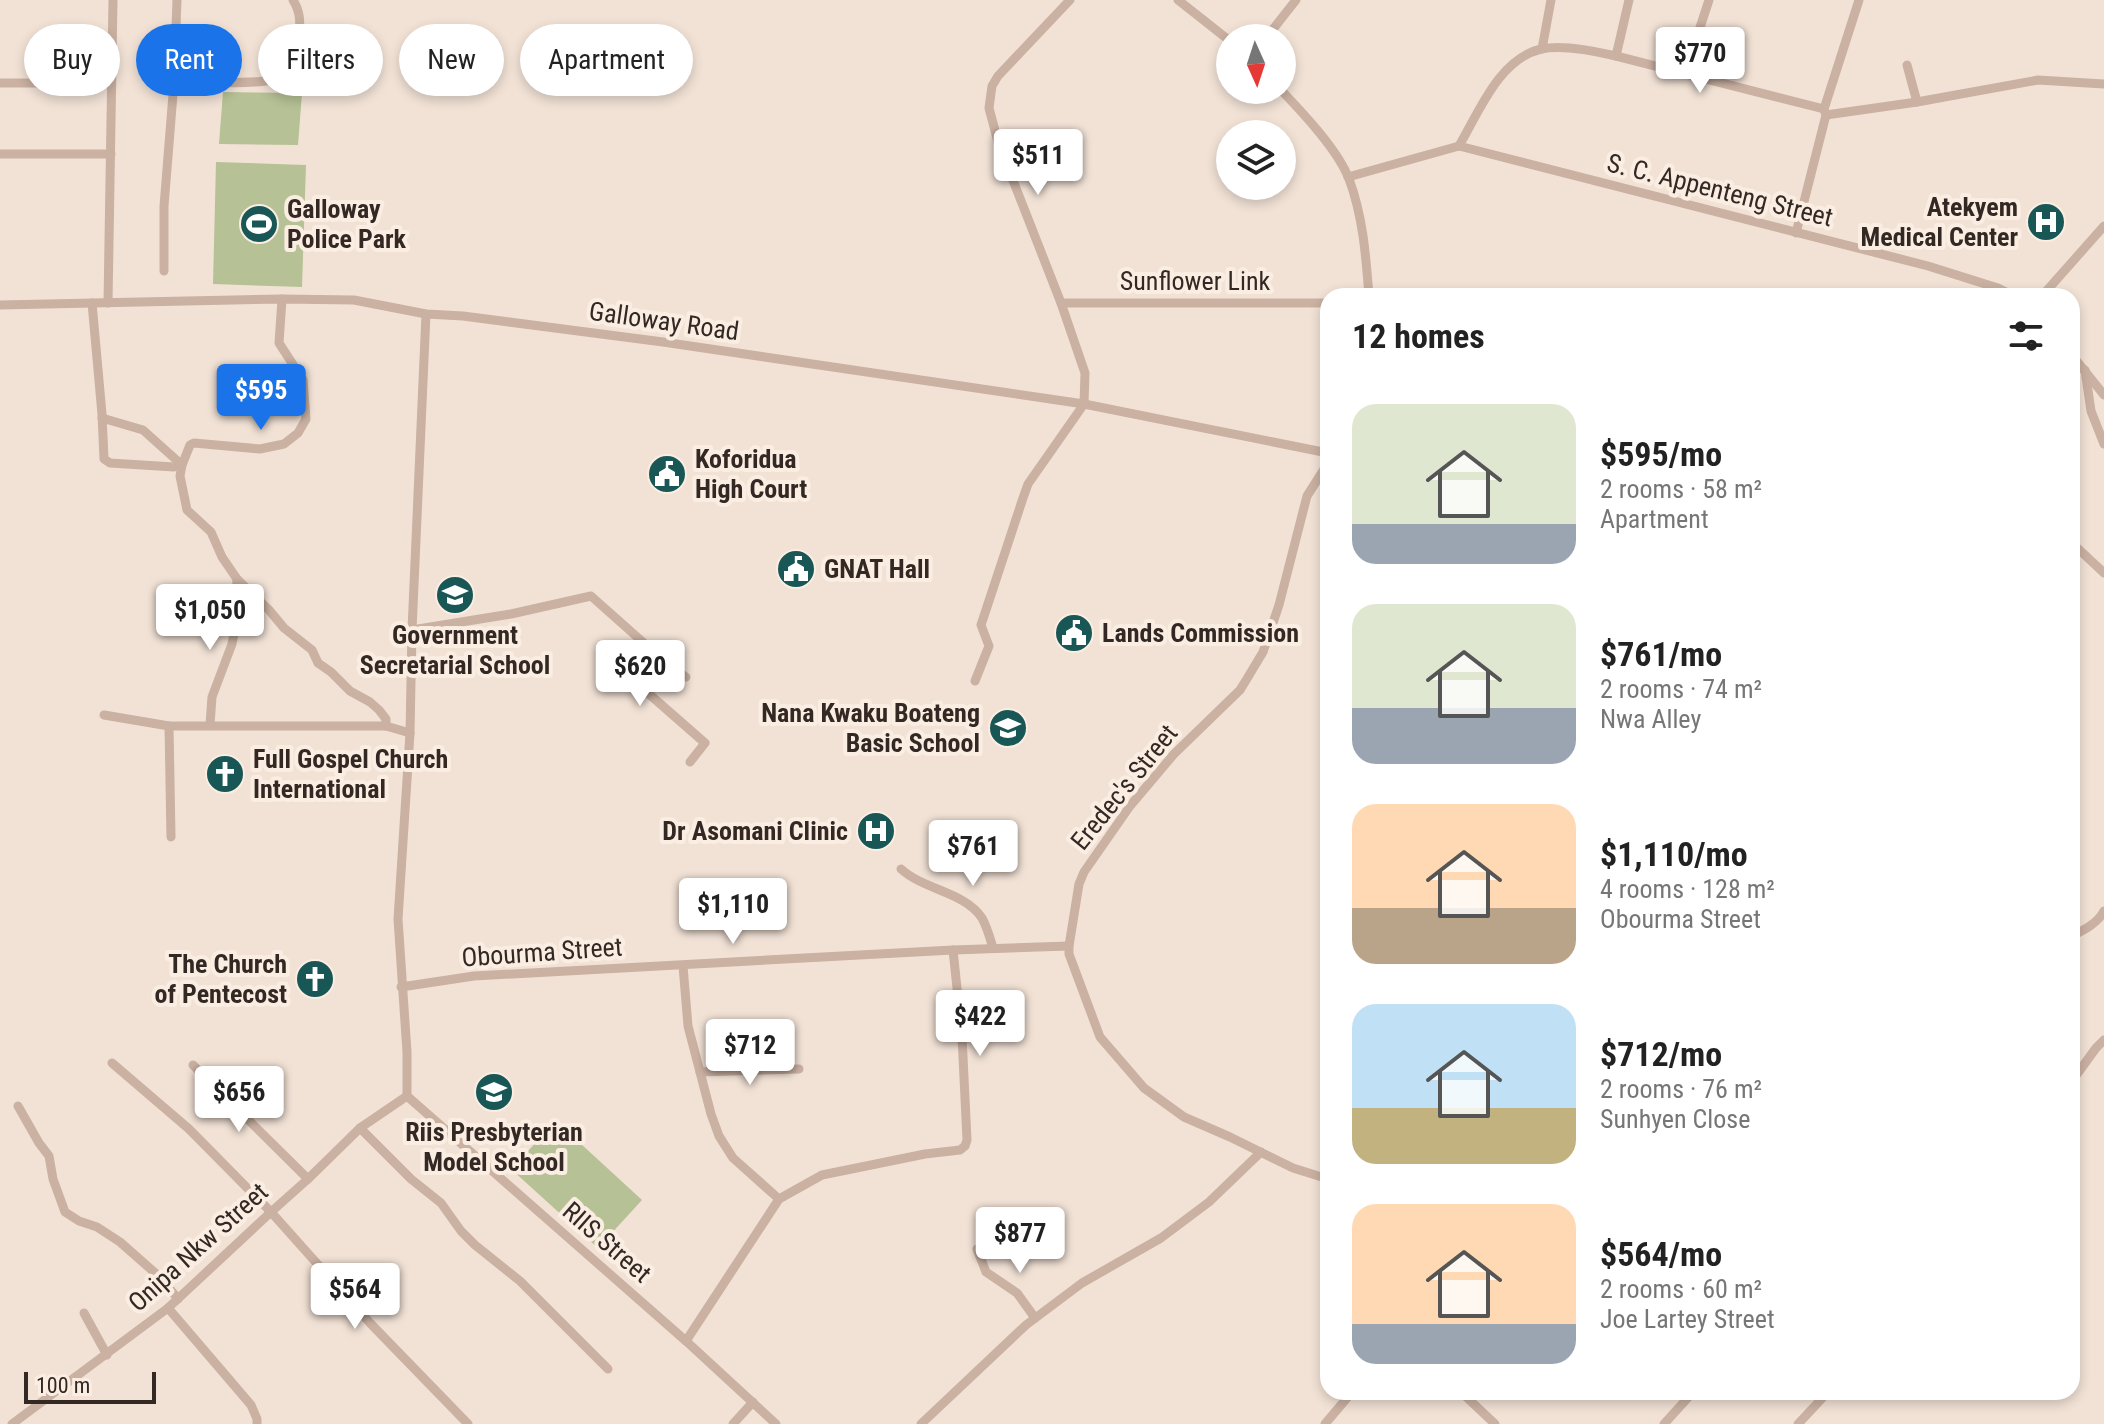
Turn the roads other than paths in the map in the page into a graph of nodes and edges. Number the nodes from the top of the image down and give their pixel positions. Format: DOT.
graph roads {
  1 [pos="113,0"];
  2 [pos="177,0"];
  3 [pos="293,0"];
  4 [pos="1070,0"];
  5 [pos="1178,0"];
  6 [pos="1296,0"];
  7 [pos="1551,0"];
  8 [pos="1629,0"];
  9 [pos="1709,0"];
  10 [pos="1859,0"];
  11 [pos="112,24"];
  12 [pos="176,24"];
  13 [pos="1277,24"];
  14 [pos="1216,30"];
  15 [pos="1542,49"];
  16 [pos="1616,56"];
  17 [pos="1907,65"];
  18 [pos="1685,73"];
  19 [pos="242,81"];
  20 [pos="0,83"];
  21 [pos="24,83"];
  22 [pos="2104,84"];
  23 [pos="111,96"];
  24 [pos="173,96"];
  25 [pos="1917,102"];
  26 [pos="1293,104"];
  27 [pos="1825,112"];
  28 [pos="1459,146"];
  29 [pos="0,154"];
  30 [pos="111,154"];
  31 [pos="1348,177"];
  32 [pos="2104,226"];
  33 [pos="1796,233"];
  34 [pos="164,271"];
  35 [pos="1368,288"];
  36 [pos="1998,288"];
  37 [pos="2049,288"];
  38 [pos="282,299"];
  39 [pos="92,303"];
  40 [pos="108,303"];
  41 [pos="1061,303"];
  42 [pos="1320,303"];
  43 [pos="0,305"];
  44 [pos="426,314"];
  45 [pos="2080,364"];
  46 [pos="2085,370"];
  47 [pos="2104,395"];
  48 [pos="1084,404"];
  49 [pos="102,418"];
  50 [pos="2104,444"];
  51 [pos="1320,450"];
  52 [pos="182,465"];
  53 [pos="1320,476"];
  54 [pos="2080,550"];
  55 [pos="2104,573"];
  56 [pos="237,579"];
  57 [pos="412,630"];
  58 [pos="663,660"];
  59 [pos="686,677"];
  60 [pos="975,681"];
  61 [pos="104,715"];
  62 [pos="210,725"];
  63 [pos="169,726"];
  64 [pos="386,726"];
  65 [pos="410,733"];
  66 [pos="690,762"];
  67 [pos="171,837"];
  68 [pos="901,869"];
  69 [pos="2104,911"];
  70 [pos="2080,932"];
  71 [pos="1069,946"];
  72 [pos="993,948"];
  73 [pos="953,950"];
  74 [pos="683,966"];
  75 [pos="401,987"];
  76 [pos="2104,1040"];
  77 [pos="112,1063"];
  78 [pos="193,1065"];
  79 [pos="799,1069"];
  80 [pos="2080,1071"];
  81 [pos="700,1072"];
  82 [pos="407,1096"];
  83 [pos="18,1106"];
  84 [pos="360,1128"];
  85 [pos="1261,1152"];
  86 [pos="1320,1176"];
  87 [pos="308,1179"];
  88 [pos="779,1199"];
  89 [pos="271,1212"];
  90 [pos="977,1249"];
  91 [pos="178,1299"];
  92 [pos="168,1308"];
  93 [pos="84,1313"];
  94 [pos="1035,1318"];
  95 [pos="686,1341"];
  96 [pos="107,1355"];
  97 [pos="608,1369"];
  98 [pos="1345,1400"];
  99 [pos="1470,1400"];
  100 [pos="1686,1400"];
  101 [pos="1820,1400"];
  102 [pos="753,1402"];
  103 [pos="12,1424"];
  104 [pos="257,1424"];
  105 [pos="468,1424"];
  106 [pos="733,1424"];
  107 [pos="776,1424"];
  108 [pos="921,1424"];
  109 [pos="1325,1424"];
  110 [pos="1495,1424"];
  111 [pos="1664,1424"];
  112 [pos="1798,1424"];
  1 -- 11 [label="street"];
  2 -- 12 [label="street"];
  3 -- 19 [label="street"];
  4 -- 41 [label="street"];
  5 -- 14 [label="street"];
  6 -- 13 [label="street"];
  7 -- 15 [label="street"];
  8 -- 16 [label="street"];
  9 -- 18 [label="street"];
  10 -- 27 [label="street"];
  15 -- 16 [label="street"];
  15 -- 28 [label="street"];
  16 -- 18 [label="street"];
  17 -- 25 [label="street"];
  18 -- 27 [label="street"];
  20 -- 21 [label="street"];
  22 -- 25 [label="street"];
  23 -- 30 [label="street"];
  24 -- 34 [label="street"];
  25 -- 27 [label="street"];
  26 -- 31 [label="street"];
  27 -- 33 [label="street"];
  28 -- 31 [label="street"];
  28 -- 33 [label="street, S. C. Appenteng Street"];
  29 -- 30 [label="street"];
  30 -- 40 [label="street"];
  31 -- 35 [label="street"];
  32 -- 37 [label="street"];
  33 -- 36 [label="street, S. C. Appenteng Street"];
  38 -- 40 [label="street, Galloway Road"];
  38 -- 44 [label="street, Galloway Road"];
  38 -- 52 [label="street"];
  39 -- 40 [label="street, Galloway Road"];
  39 -- 43 [label="street, Galloway Road"];
  39 -- 49 [label="street"];
  41 -- 42 [label="street, Sunflower Link"];
  41 -- 48 [label="street"];
  44 -- 48 [label="street, Galloway Road"];
  44 -- 57 [label="street"];
  45 -- 46 [label="street"];
  46 -- 47 [label="street"];
  46 -- 50 [label="street"];
  48 -- 51 [label="street, Galloway Road"];
  48 -- 60 [label="street"];
  49 -- 52 [label="street"];
  49 -- 52 [label="street"];
  52 -- 56 [label="street"];
  53 -- 71 [label="street, Eredec's Street"];
  54 -- 55 [label="street"];
  56 -- 62 [label="street"];
  56 -- 64 [label="street"];
  57 -- 58 [label="street"];
  57 -- 65 [label="street"];
  58 -- 59 [label="street"];
  58 -- 66 [label="street"];
  61 -- 63 [label="street"];
  62 -- 63 [label="street"];
  62 -- 64 [label="street"];
  63 -- 67 [label="street"];
  64 -- 65 [label="street"];
  65 -- 75 [label="street"];
  68 -- 72 [label="street"];
  69 -- 70 [label="street"];
  71 -- 72 [label="street, Obourma Street"];
  71 -- 85 [label="street, Eredec's Street"];
  72 -- 73 [label="street, Obourma Street"];
  73 -- 74 [label="street, Obourma Street"];
  73 -- 88 [label="street"];
  74 -- 75 [label="street, Obourma Street"];
  74 -- 81 [label="street"];
  75 -- 82 [label="street"];
  76 -- 80 [label="street"];
  77 -- 89 [label="street"];
  78 -- 87 [label="street"];
  79 -- 81 [label="street"];
  81 -- 88 [label="street"];
  82 -- 84 [label="street, Onipa Nkw Street"];
  82 -- 95 [label="street, RIIS Street"];
  83 -- 91 [label="street"];
  84 -- 87 [label="street, Onipa Nkw Street"];
  84 -- 97 [label="street"];
  85 -- 86 [label="street, Eredec's Street"];
  85 -- 94 [label="street"];
  87 -- 89 [label="street, Onipa Nkw Street"];
  88 -- 95 [label="street"];
  89 -- 91 [label="street, Onipa Nkw Street"];
  89 -- 105 [label="street"];
  90 -- 94 [label="street"];
  91 -- 92 [label="street, Onipa Nkw Street"];
  92 -- 96 [label="street, Onipa Nkw Street"];
  92 -- 104 [label="street"];
  93 -- 96 [label="street"];
  94 -- 108 [label="street"];
  95 -- 102 [label="street, RIIS Street"];
  96 -- 103 [label="street, Onipa Nkw Street"];
  98 -- 109 [label="street"];
  99 -- 110 [label="street"];
  100 -- 111 [label="street"];
  101 -- 112 [label="street"];
  102 -- 106 [label="street"];
  102 -- 107 [label="street, RIIS Street"];
}
